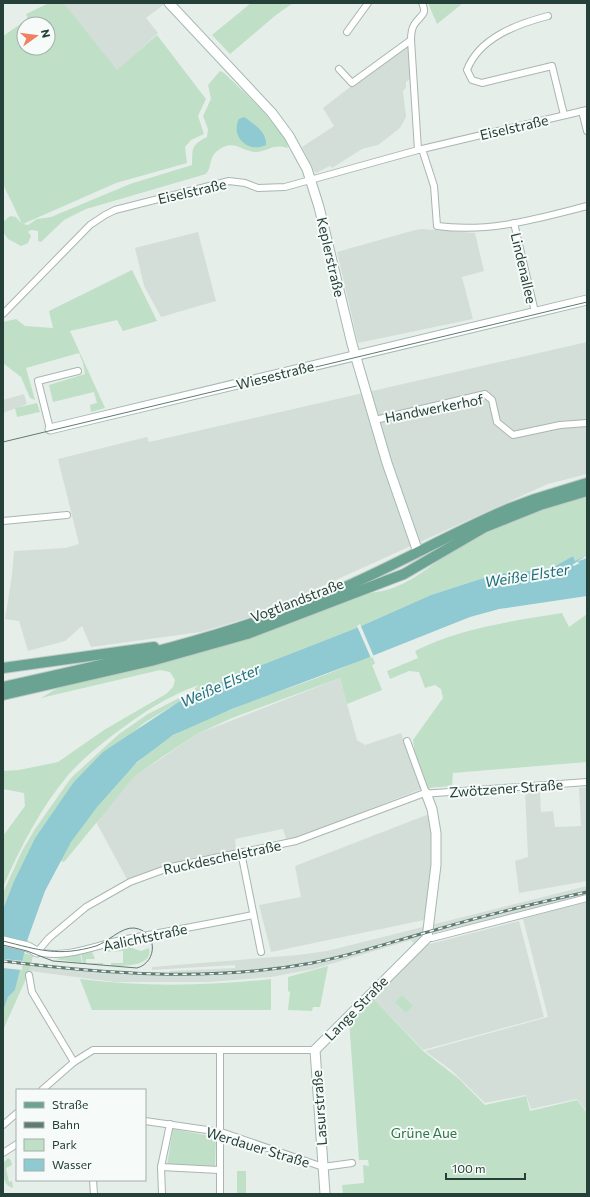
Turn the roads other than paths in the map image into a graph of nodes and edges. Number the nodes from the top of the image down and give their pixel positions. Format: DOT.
graph roads {
  1 [pos="169,3"];
  2 [pos="368,3"];
  3 [pos="422,3"];
  4 [pos="548,16"];
  5 [pos="347,32"];
  6 [pos="411,40"];
  7 [pos="339,69"];
  8 [pos="584,110"];
  9 [pos="564,115"];
  10 [pos="587,132"];
  11 [pos="420,149"];
  12 [pos="311,179"];
  13 [pos="587,206"];
  14 [pos="514,223"];
  15 [pos="587,300"];
  16 [pos="535,312"];
  17 [pos="3,314"];
  18 [pos="356,355"];
  19 [pos="78,371"];
  20 [pos="375,420"];
  21 [pos="587,423"];
  22 [pos="50,429"];
  23 [pos="587,483"];
  24 [pos="587,491"];
  25 [pos="67,515"];
  26 [pos="3,521"];
  27 [pos="418,552"];
  28 [pos="423,564"];
  29 [pos="184,644"];
  30 [pos="3,668"];
  31 [pos="3,687"];
  32 [pos="3,695"];
  33 [pos="407,741"];
  34 [pos="587,782"];
  35 [pos="426,793"];
  36 [pos="241,852"];
  37 [pos="587,898"];
  38 [pos="253,915"];
  39 [pos="427,938"];
  40 [pos="3,941"];
  41 [pos="3,946"];
  42 [pos="27,949"];
  43 [pos="37,952"];
  44 [pos="262,952"];
  45 [pos="29,975"];
  46 [pos="220,1050"];
  47 [pos="315,1050"];
  48 [pos="74,1062"];
  49 [pos="43,1089"];
  50 [pos="16,1114"];
  51 [pos="146,1121"];
  52 [pos="170,1124"];
  53 [pos="3,1125"];
  54 [pos="221,1132"];
  55 [pos="16,1145"];
  56 [pos="3,1152"];
  57 [pos="352,1163"];
  58 [pos="161,1167"];
  59 [pos="323,1167"];
  60 [pos="219,1170"];
  61 [pos="92,1181"];
  62 [pos="94,1194"];
  63 [pos="162,1194"];
  64 [pos="220,1194"];
  65 [pos="325,1194"];
  1 -- 12 [label="street, Keplerstraße"];
  2 -- 5 [label="street"];
  3 -- 6 [label="street"];
  4 -- 9 [label="street"];
  6 -- 7 [label="street"];
  6 -- 11 [label="street"];
  8 -- 9 [label="street, Eiselstraße"];
  8 -- 10 [label="street"];
  9 -- 11 [label="street, Eiselstraße"];
  11 -- 12 [label="street, Eiselstraße"];
  11 -- 14 [label="street"];
  12 -- 17 [label="street, Eiselstraße"];
  12 -- 18 [label="street, Keplerstraße"];
  13 -- 14 [label="street"];
  14 -- 16 [label="street, Lindenallee"];
  15 -- 16 [label="street, Wiesestraße"];
  16 -- 18 [label="street, Wiesestraße"];
  18 -- 20 [label="street, Keplerstraße"];
  18 -- 22 [label="street, Wiesestraße"];
  19 -- 22 [label="street, Wiesestraße"];
  20 -- 21 [label="street, Handwerkerhof"];
  20 -- 27 [label="street, Keplerstraße"];
  23 -- 27 [label="main road, Vogtlandstraße"];
  24 -- 28 [label="main road, Vogtlandstraße"];
  25 -- 26 [label="street"];
  27 -- 28 [label="main road"];
  27 -- 29 [label="main road, Vogtlandstraße"];
  28 -- 32 [label="main road, Vogtlandstraße"];
  29 -- 30 [label="main road"];
  29 -- 31 [label="main road, Vogtlandstraße"];
  33 -- 35 [label="street"];
  34 -- 35 [label="street, Zwötzener Straße"];
  35 -- 36 [label="street, Ruckdeschelstraße"];
  35 -- 39 [label="street"];
  36 -- 38 [label="street"];
  36 -- 43 [label="street, Ruckdeschelstraße"];
  37 -- 39 [label="street"];
  38 -- 43 [label="street, Aalichtstraße"];
  38 -- 44 [label="street"];
  39 -- 47 [label="street, Lange Straße"];
  40 -- 42 [label="street"];
  41 -- 42 [label="street"];
  42 -- 43 [label="street"];
  45 -- 48 [label="street"];
  46 -- 47 [label="street, Lange Straße"];
  46 -- 48 [label="street, Lange Straße"];
  46 -- 54 [label="street"];
  47 -- 59 [label="street, Lasurstraße"];
  48 -- 49 [label="street, Lange Straße"];
  50 -- 53 [label="street"];
  51 -- 52 [label="street, Werdauer Straße"];
  52 -- 54 [label="street, Werdauer Straße"];
  52 -- 58 [label="street"];
  54 -- 59 [label="street, Werdauer Straße"];
  54 -- 60 [label="street"];
  55 -- 56 [label="street"];
  57 -- 59 [label="street, Lasurstraße"];
  58 -- 60 [label="street"];
  58 -- 63 [label="street"];
  59 -- 65 [label="street, Lasurstraße"];
  60 -- 64 [label="street"];
  61 -- 62 [label="street"];
}
